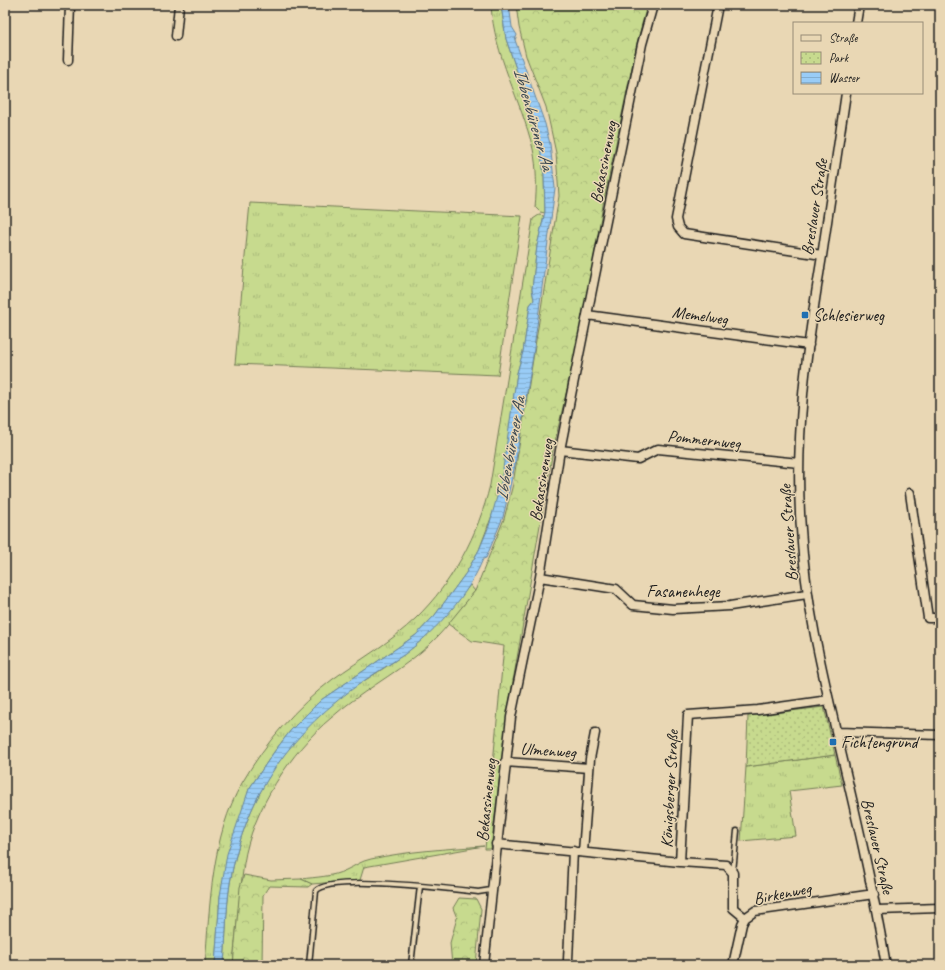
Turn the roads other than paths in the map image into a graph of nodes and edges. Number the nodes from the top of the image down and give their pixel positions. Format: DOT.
graph roads {
  1 [pos="70,5"];
  2 [pos="178,5"];
  3 [pos="653,5"];
  4 [pos="718,5"];
  5 [pos="859,5"];
  6 [pos="856,22"];
  7 [pos="176,36"];
  8 [pos="68,60"];
  9 [pos="846,94"];
  10 [pos="822,255"];
  11 [pos="587,316"];
  12 [pos="809,345"];
  13 [pos="560,450"];
  14 [pos="799,463"];
  15 [pos="910,493"];
  16 [pos="540,577"];
  17 [pos="807,594"];
  18 [pos="940,618"];
  19 [pos="829,700"];
  20 [pos="836,732"];
  21 [pos="595,733"];
  22 [pos="940,736"];
  23 [pos="505,762"];
  24 [pos="589,768"];
  25 [pos="737,831"];
  26 [pos="496,844"];
  27 [pos="573,851"];
  28 [pos="584,852"];
  29 [pos="680,862"];
  30 [pos="733,873"];
  31 [pos="420,886"];
  32 [pos="491,890"];
  33 [pos="874,894"];
  34 [pos="940,908"];
  35 [pos="877,910"];
  36 [pos="745,918"];
  37 [pos="568,960"];
  38 [pos="309,965"];
  39 [pos="411,965"];
  40 [pos="484,965"];
  41 [pos="733,965"];
  42 [pos="886,965"];
  1 -- 8 [label="street"];
  2 -- 7 [label="street"];
  3 -- 11 [label="street, Bekassinenweg"];
  4 -- 10 [label="street"];
  5 -- 6 [label="street"];
  9 -- 10 [label="street, Breslauer Straße"];
  10 -- 12 [label="street, Breslauer Straße"];
  11 -- 12 [label="street, Memelweg"];
  11 -- 13 [label="street, Bekassinenweg"];
  12 -- 14 [label="street, Breslauer Straße"];
  13 -- 14 [label="street, Pommernweg"];
  13 -- 16 [label="street, Bekassinenweg"];
  14 -- 17 [label="street, Breslauer Straße"];
  15 -- 18 [label="street"];
  16 -- 17 [label="street, Fasanenhege"];
  16 -- 23 [label="street, Bekassinenweg"];
  17 -- 19 [label="street, Breslauer Straße"];
  19 -- 20 [label="street, Breslauer Straße"];
  19 -- 29 [label="street, Königsberger Straße"];
  20 -- 22 [label="street"];
  20 -- 33 [label="street, Breslauer Straße"];
  21 -- 24 [label="street, Ulmenweg"];
  23 -- 24 [label="street, Ulmenweg"];
  23 -- 26 [label="street, Bekassinenweg"];
  24 -- 28 [label="street, Ulmenweg"];
  25 -- 30 [label="lane"];
  26 -- 27 [label="street, Königsberger Straße"];
  26 -- 32 [label="street, Bekassinenweg"];
  27 -- 28 [label="street, Königsberger Straße"];
  27 -- 37 [label="street"];
  28 -- 29 [label="street, Königsberger Straße"];
  29 -- 30 [label="street, Königsberger Straße"];
  30 -- 36 [label="street"];
  31 -- 32 [label="lane"];
  31 -- 38 [label="lane"];
  31 -- 39 [label="lane"];
  32 -- 40 [label="street, Bekassinenweg"];
  33 -- 35 [label="street, Breslauer Straße"];
  33 -- 36 [label="street, Birkenweg"];
  34 -- 35 [label="street"];
  35 -- 42 [label="street, Breslauer Straße"];
  36 -- 41 [label="street, Birkenweg"];
}
